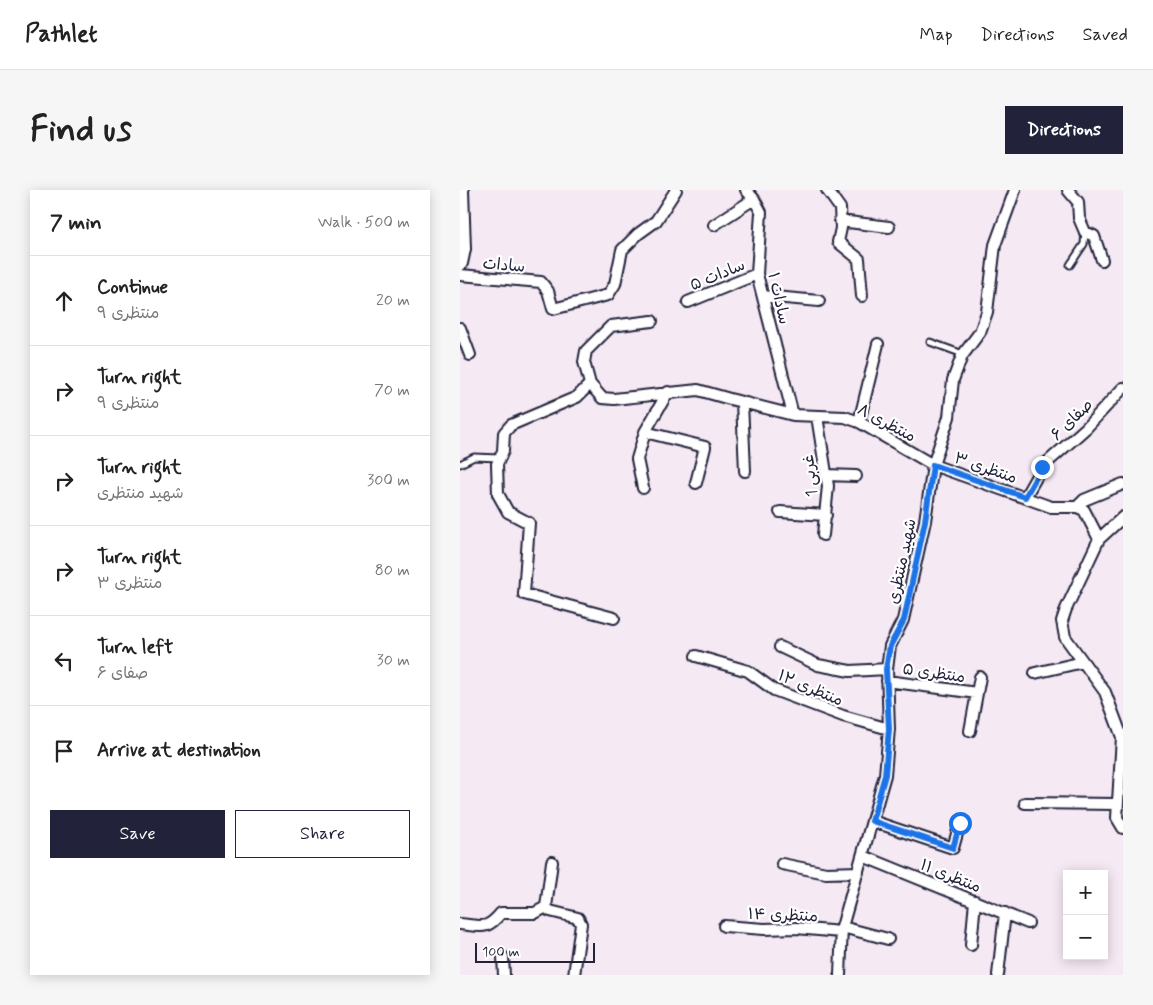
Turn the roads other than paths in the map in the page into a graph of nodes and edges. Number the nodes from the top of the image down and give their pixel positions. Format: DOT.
graph roads {
  1 [pos="461,190"];
  2 [pos="676,190"];
  3 [pos="746,190"];
  4 [pos="827,190"];
  5 [pos="1015,190"];
  6 [pos="1068,190"];
  7 [pos="754,199"];
  8 [pos="840,221"];
  9 [pos="714,225"];
  10 [pos="889,227"];
  11 [pos="1085,232"];
  12 [pos="1102,260"];
  13 [pos="460,263"];
  14 [pos="1070,265"];
  15 [pos="757,274"];
  16 [pos="460,275"];
  17 [pos="763,296"];
  18 [pos="862,296"];
  19 [pos="819,300"];
  20 [pos="688,302"];
  21 [pos="652,322"];
  22 [pos="460,328"];
  23 [pos="930,342"];
  24 [pos="878,344"];
  25 [pos="964,354"];
  26 [pos="470,355"];
  27 [pos="590,384"];
  28 [pos="1123,388"];
  29 [pos="668,392"];
  30 [pos="742,402"];
  31 [pos="794,414"];
  32 [pos="817,416"];
  33 [pos="859,422"];
  34 [pos="645,432"];
  35 [pos="500,458"];
  36 [pos="460,464"];
  37 [pos="933,465"];
  38 [pos="745,472"];
  39 [pos="826,475"];
  40 [pos="856,476"];
  41 [pos="696,482"];
  42 [pos="1123,484"];
  43 [pos="642,488"];
  44 [pos="1025,497"];
  45 [pos="1077,507"];
  46 [pos="780,512"];
  47 [pos="826,515"];
  48 [pos="1123,517"];
  49 [pos="823,535"];
  50 [pos="1099,539"];
  51 [pos="614,618"];
  52 [pos="780,647"];
  53 [pos="696,656"];
  54 [pos="1083,662"];
  55 [pos="886,669"];
  56 [pos="1036,673"];
  57 [pos="980,677"];
  58 [pos="887,681"];
  59 [pos="977,693"];
  60 [pos="889,729"];
  61 [pos="970,731"];
  62 [pos="1123,737"];
  63 [pos="1025,803"];
  64 [pos="1118,804"];
  65 [pos="872,821"];
  66 [pos="960,823"];
  67 [pos="1123,828"];
  68 [pos="863,856"];
  69 [pos="552,862"];
  70 [pos="782,864"];
  71 [pos="858,872"];
  72 [pos="975,901"];
  73 [pos="546,907"];
  74 [pos="1005,913"];
  75 [pos="1028,922"];
  76 [pos="460,924"];
  77 [pos="724,926"];
  78 [pos="841,930"];
  79 [pos="888,939"];
  80 [pos="971,945"];
  81 [pos="503,958"];
  82 [pos="504,975"];
  83 [pos="574,975"];
  84 [pos="840,975"];
  85 [pos="998,975"];
  1 -- 13 [label="street"];
  2 -- 16 [label="street, سادات"];
  3 -- 7 [label="street, سادات ۱"];
  4 -- 8 [label="street"];
  5 -- 25 [label="street, شهید منتظری"];
  6 -- 11 [label="street"];
  7 -- 9 [label="street"];
  7 -- 15 [label="street, سادات ۱"];
  8 -- 10 [label="street"];
  8 -- 18 [label="street"];
  11 -- 12 [label="street"];
  11 -- 14 [label="lane"];
  15 -- 17 [label="street, سادات ۱"];
  15 -- 20 [label="street, سادات ۵"];
  17 -- 19 [label="street"];
  17 -- 31 [label="street, سادات ۱"];
  21 -- 27 [label="street"];
  22 -- 26 [label="street"];
  23 -- 25 [label="lane"];
  24 -- 33 [label="street"];
  25 -- 37 [label="street, شهید منتظری"];
  27 -- 29 [label="street, منتظری ۸"];
  27 -- 35 [label="street"];
  28 -- 44 [label="street, صفای ۶"];
  29 -- 30 [label="street, منتظری ۸"];
  29 -- 34 [label="street"];
  30 -- 31 [label="street, منتظری ۸"];
  30 -- 38 [label="street"];
  31 -- 32 [label="street, منتظری ۸"];
  32 -- 33 [label="street, منتظری ۸"];
  32 -- 39 [label="street, غربی 1"];
  33 -- 37 [label="street, منتظری ۸"];
  34 -- 41 [label="street"];
  34 -- 43 [label="street"];
  35 -- 36 [label="lane"];
  35 -- 51 [label="street"];
  37 -- 44 [label="street, منتظری ۳"];
  37 -- 55 [label="street, شهید منتظری"];
  39 -- 40 [label="street"];
  39 -- 47 [label="street, غربی 1"];
  42 -- 45 [label="street"];
  44 -- 45 [label="street, منتظری ۳"];
  45 -- 50 [label="street"];
  46 -- 47 [label="street"];
  47 -- 49 [label="street, غربی 1"];
  48 -- 50 [label="street"];
  50 -- 54 [label="street"];
  52 -- 55 [label="street"];
  53 -- 60 [label="street, منتظری ۱۲"];
  54 -- 56 [label="street"];
  54 -- 62 [label="street"];
  55 -- 58 [label="street, شهید منتظری"];
  57 -- 59 [label="street"];
  58 -- 59 [label="street, منتظری ۵"];
  58 -- 60 [label="street, شهید منتظری"];
  59 -- 61 [label="street"];
  60 -- 65 [label="street, شهید منتظری"];
  62 -- 64 [label="street"];
  63 -- 64 [label="street"];
  64 -- 67 [label="street"];
  65 -- 66 [label="street"];
  65 -- 68 [label="street, شهید منتظری"];
  68 -- 71 [label="street, شهید منتظری"];
  68 -- 72 [label="street, منتظری ۱۱"];
  69 -- 73 [label="street"];
  70 -- 71 [label="street"];
  71 -- 78 [label="street, شهید منتظری"];
  72 -- 74 [label="street, منتظری ۱۱"];
  72 -- 80 [label="street"];
  73 -- 76 [label="street"];
  73 -- 83 [label="street"];
  74 -- 75 [label="street, منتظری ۱۱"];
  74 -- 85 [label="street"];
  77 -- 78 [label="street, منتظری ۱۴"];
  78 -- 79 [label="street, منتظری ۱۴"];
  78 -- 84 [label="street, شهید منتظری"];
  81 -- 82 [label="street"];
}
